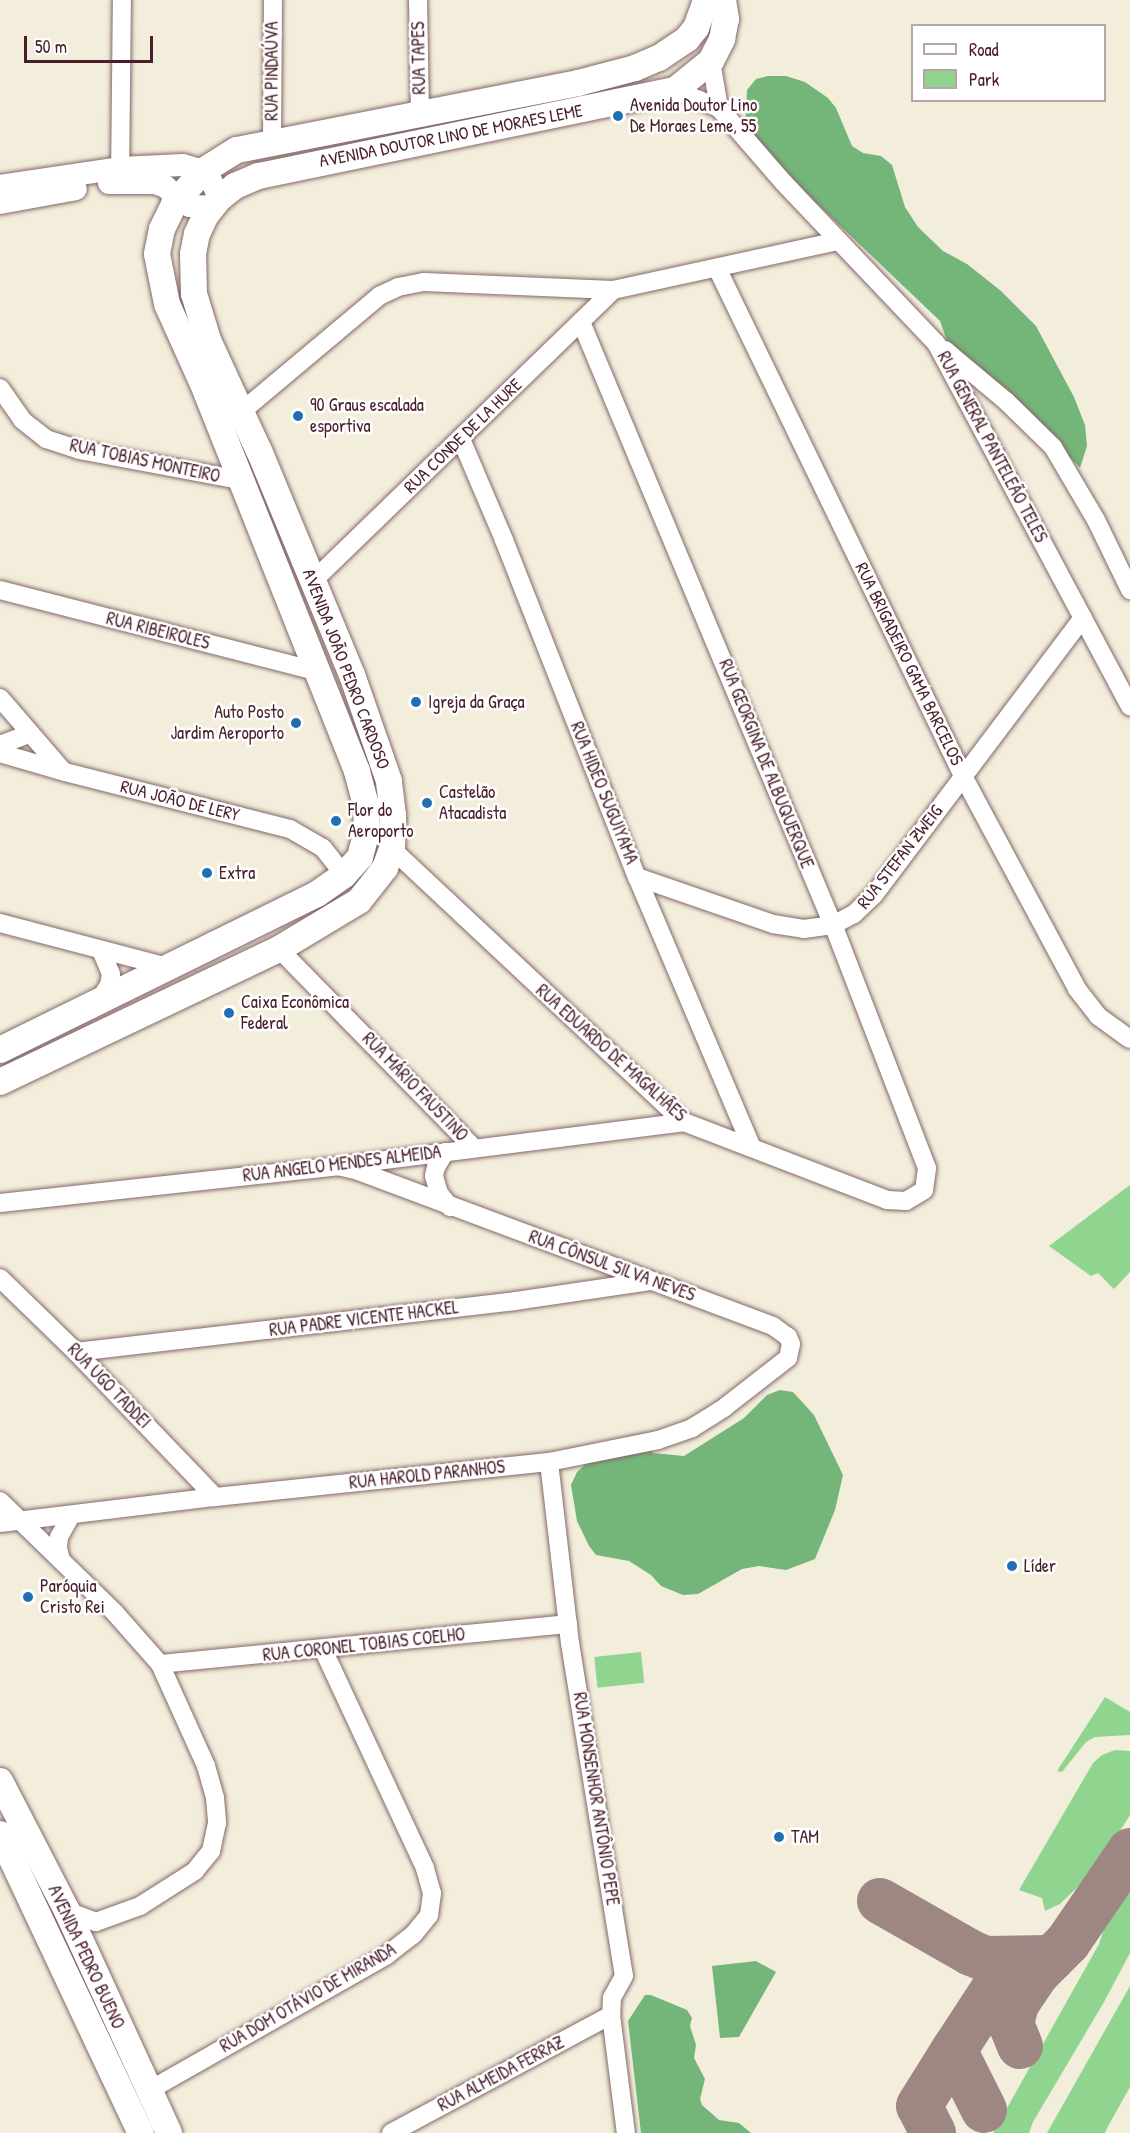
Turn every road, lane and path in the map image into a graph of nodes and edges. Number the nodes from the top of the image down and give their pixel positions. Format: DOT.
graph roads {
  1 [pos="122,0"];
  2 [pos="273,0"];
  3 [pos="418,0"];
  4 [pos="706,0"];
  5 [pos="723,0"];
  6 [pos="696,28"];
  7 [pos="668,53"];
  8 [pos="711,61"];
  9 [pos="675,90"];
  10 [pos="719,108"];
  11 [pos="420,115"];
  12 [pos="272,142"];
  13 [pos="202,171"];
  14 [pos="120,175"];
  15 [pos="0,186"];
  16 [pos="178,200"];
  17 [pos="216,202"];
  18 [pos="0,203"];
  19 [pos="837,241"];
  20 [pos="717,268"];
  21 [pos="613,290"];
  22 [pos="581,322"];
  23 [pos="936,343"];
  24 [pos="0,388"];
  25 [pos="241,412"];
  26 [pos="461,439"];
  27 [pos="241,480"];
  28 [pos="313,581"];
  29 [pos="0,590"];
  30 [pos="1130,590"];
  31 [pos="1083,618"];
  32 [pos="316,671"];
  33 [pos="0,698"];
  34 [pos="1130,706"];
  35 [pos="28,734"];
  36 [pos="0,745"];
  37 [pos="0,753"];
  38 [pos="64,772"];
  39 [pos="963,776"];
  40 [pos="392,849"];
  41 [pos="344,875"];
  42 [pos="637,878"];
  43 [pos="0,923"];
  44 [pos="833,925"];
  45 [pos="279,949"];
  46 [pos="100,950"];
  47 [pos="168,968"];
  48 [pos="98,1002"];
  49 [pos="1130,1039"];
  50 [pos="0,1050"];
  51 [pos="0,1082"];
  52 [pos="684,1122"];
  53 [pos="751,1146"];
  54 [pos="474,1148"];
  55 [pos="445,1152"];
  56 [pos="404,1157"];
  57 [pos="338,1166"];
  58 [pos="405,1190"];
  59 [pos="906,1200"];
  60 [pos="0,1203"];
  61 [pos="450,1207"];
  62 [pos="0,1278"];
  63 [pos="651,1280"];
  64 [pos="773,1326"];
  65 [pos="76,1352"];
  66 [pos="549,1462"];
  67 [pos="215,1497"];
  68 [pos="0,1501"];
  69 [pos="70,1517"];
  70 [pos="21,1522"];
  71 [pos="0,1523"];
  72 [pos="61,1560"];
  73 [pos="568,1624"];
  74 [pos="323,1649"];
  75 [pos="160,1664"];
  76 [pos="0,1781"];
  77 [pos="0,1834"];
  78 [pos="67,1911"];
  79 [pos="611,2015"];
  80 [pos="148,2091"];
  81 [pos="141,2133"];
  82 [pos="169,2133"];
  83 [pos="391,2133"];
  84 [pos="626,2133"];
  1 -- 14 [label="street"];
  2 -- 12 [label="street, RUA PINDAÚVA"];
  3 -- 11 [label="street, RUA TAPES"];
  4 -- 6 [label="main road"];
  5 -- 8 [label="main road"];
  6 -- 7 [label="main road, AVENIDA DOUTOR LINO DE MORAES LEME"];
  6 -- 8 [label="main road"];
  7 -- 9 [label="main road"];
  7 -- 11 [label="main road, AVENIDA DOUTOR LINO DE MORAES LEME"];
  8 -- 9 [label="main road, AVENIDA DOUTOR LINO DE MORAES LEME"];
  8 -- 10 [label="street"];
  9 -- 10 [label="street, RUA GENERAL PANTELEÃO TELES"];
  9 -- 17 [label="main road, AVENIDA DOUTOR LINO DE MORAES LEME"];
  10 -- 19 [label="street, RUA GENERAL PANTELEÃO TELES"];
  11 -- 12 [label="main road, AVENIDA DOUTOR LINO DE MORAES LEME"];
  12 -- 13 [label="main road, AVENIDA DOUTOR LINO DE MORAES LEME"];
  13 -- 14 [label="street"];
  13 -- 16 [label="main road, AVENIDA JOÃO PEDRO CARDOSO"];
  13 -- 17 [label="street"];
  14 -- 15 [label="street"];
  14 -- 16 [label="street"];
  14 -- 18 [label="street"];
  16 -- 17 [label="street"];
  16 -- 27 [label="main road, AVENIDA JOÃO PEDRO CARDOSO"];
  17 -- 25 [label="main road, AVENIDA JOÃO PEDRO CARDOSO"];
  19 -- 20 [label="street"];
  19 -- 23 [label="street, RUA GENERAL PANTELEÃO TELES"];
  20 -- 21 [label="street"];
  20 -- 39 [label="street, RUA BRIGADEIRO GAMA BARCELOS"];
  21 -- 22 [label="street, RUA CONDE DE LA HURE"];
  21 -- 25 [label="street"];
  22 -- 26 [label="street, RUA CONDE DE LA HURE"];
  22 -- 44 [label="street, RUA GEORGINA DE ALBUQUERQUE"];
  23 -- 30 [label="street"];
  23 -- 31 [label="street, RUA GENERAL PANTELEÃO TELES"];
  24 -- 27 [label="street, RUA TOBIAS MONTEIRO"];
  25 -- 28 [label="main road, AVENIDA JOÃO PEDRO CARDOSO"];
  26 -- 28 [label="street, RUA CONDE DE LA HURE"];
  26 -- 42 [label="street, RUA HIDEO SUGUIYAMA"];
  27 -- 32 [label="main road, AVENIDA JOÃO PEDRO CARDOSO"];
  28 -- 40 [label="main road, AVENIDA JOÃO PEDRO CARDOSO"];
  29 -- 32 [label="street, RUA RIBEIROLES"];
  31 -- 34 [label="street, RUA GENERAL PANTELEÃO TELES"];
  31 -- 39 [label="street, RUA STEFAN ZWEIG"];
  32 -- 41 [label="main road, AVENIDA JOÃO PEDRO CARDOSO"];
  33 -- 35 [label="street"];
  35 -- 36 [label="street"];
  35 -- 38 [label="street"];
  37 -- 38 [label="street, RUA JOÃO DE LERY"];
  38 -- 41 [label="street, RUA JOÃO DE LERY"];
  39 -- 44 [label="street, RUA STEFAN ZWEIG"];
  39 -- 49 [label="street, RUA BRIGADEIRO GAMA BARCELOS"];
  40 -- 45 [label="main road, AVENIDA JOÃO PEDRO CARDOSO"];
  40 -- 52 [label="street, RUA EDUARDO DE MAGALHÃES"];
  41 -- 47 [label="main road, AVENIDA JOÃO PEDRO CARDOSO"];
  42 -- 44 [label="street, RUA STEFAN ZWEIG"];
  42 -- 53 [label="street, RUA HIDEO SUGUIYAMA"];
  43 -- 46 [label="street"];
  44 -- 59 [label="street, RUA GEORGINA DE ALBUQUERQUE"];
  45 -- 51 [label="main road, AVENIDA JOÃO PEDRO CARDOSO"];
  45 -- 54 [label="street, RUA MÁRIO FAUSTINO"];
  46 -- 47 [label="street"];
  46 -- 48 [label="street"];
  47 -- 48 [label="main road, AVENIDA JOÃO PEDRO CARDOSO"];
  48 -- 50 [label="main road, AVENIDA JOÃO PEDRO CARDOSO"];
  52 -- 53 [label="street, RUA EDUARDO DE MAGALHÃES"];
  52 -- 54 [label="street, RUA ANGELO MENDES ALMEIDA"];
  53 -- 59 [label="street, RUA EDUARDO DE MAGALHÃES"];
  54 -- 55 [label="street, RUA ANGELO MENDES ALMEIDA"];
  55 -- 56 [label="street, RUA ANGELO MENDES ALMEIDA"];
  55 -- 61 [label="street"];
  56 -- 57 [label="street, RUA ANGELO MENDES ALMEIDA"];
  56 -- 58 [label="street"];
  57 -- 58 [label="street, RUA CÔNSUL SILVA NEVES"];
  57 -- 60 [label="street, RUA ANGELO MENDES ALMEIDA"];
  58 -- 61 [label="street, RUA CÔNSUL SILVA NEVES"];
  61 -- 63 [label="street, RUA CÔNSUL SILVA NEVES"];
  62 -- 65 [label="street, RUA UGO TADDEI"];
  63 -- 64 [label="street, RUA CÔNSUL SILVA NEVES"];
  63 -- 65 [label="street, RUA PADRE VICENTE HACKEL"];
  64 -- 66 [label="street, RUA HAROLD PARANHOS"];
  65 -- 67 [label="street, RUA UGO TADDEI"];
  66 -- 67 [label="street, RUA HAROLD PARANHOS"];
  66 -- 73 [label="street, RUA MONSENHOR ANTÔNIO PEPE"];
  67 -- 69 [label="street, RUA HAROLD PARANHOS"];
  68 -- 70 [label="street"];
  69 -- 70 [label="street, RUA HAROLD PARANHOS"];
  69 -- 72 [label="street"];
  70 -- 71 [label="street, RUA HAROLD PARANHOS"];
  70 -- 72 [label="street"];
  72 -- 75 [label="street"];
  73 -- 74 [label="street, RUA CORONEL TOBIAS COELHO"];
  73 -- 79 [label="street, RUA MONSENHOR ANTÔNIO PEPE"];
  74 -- 75 [label="street, RUA CORONEL TOBIAS COELHO"];
  74 -- 80 [label="street, RUA DOM OTÁVIO DE MIRANDA"];
  75 -- 78 [label="street"];
  76 -- 78 [label="main road, AVENIDA PEDRO BUENO"];
  77 -- 81 [label="main road, AVENIDA PEDRO BUENO"];
  78 -- 80 [label="main road, AVENIDA PEDRO BUENO"];
  79 -- 83 [label="street, RUA ALMEIDA FERRAZ"];
  79 -- 84 [label="street, RUA MONSENHOR ANTÔNIO PEPE"];
  80 -- 82 [label="main road, AVENIDA PEDRO BUENO"];
}
